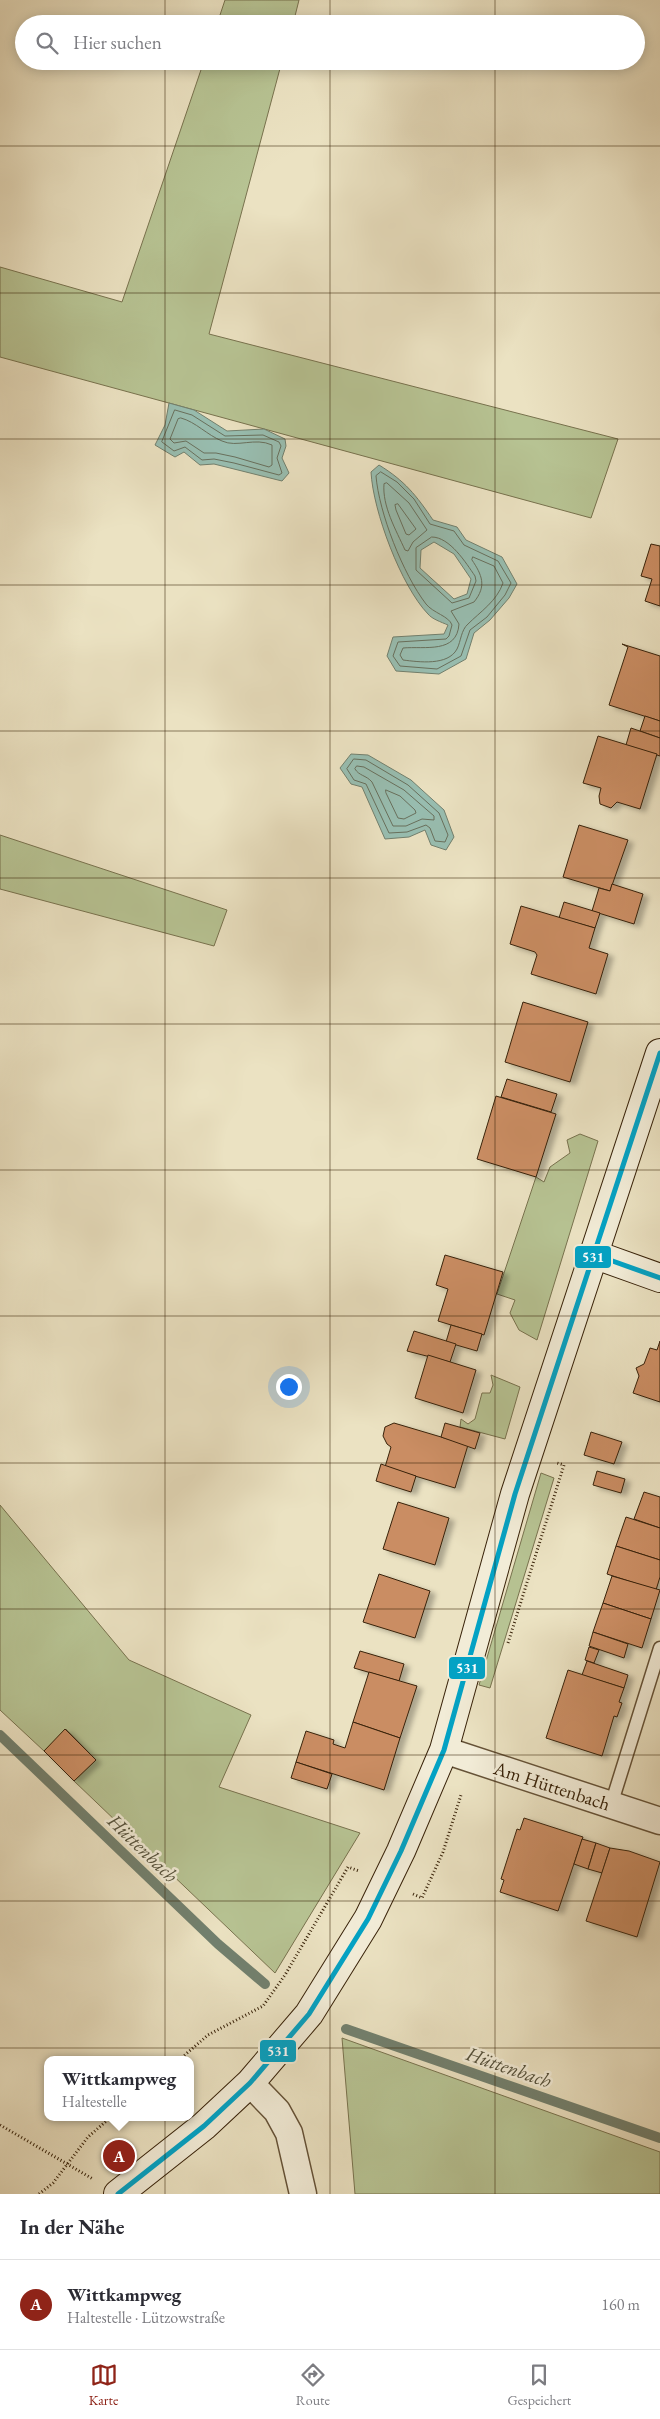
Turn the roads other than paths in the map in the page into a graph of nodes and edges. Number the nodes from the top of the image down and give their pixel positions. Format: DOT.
graph roads {
  1 [pos="660,1053"];
  2 [pos="593,1254"];
  3 [pos="660,1278"];
  4 [pos="660,1648"];
  5 [pos="444,1750"];
  6 [pos="611,1805"];
  7 [pos="660,1821"];
  8 [pos="250,2083"];
  9 [pos="110,2189"];
  10 [pos="303,2194"];
  1 -- 2 [label="street"];
  2 -- 3 [label="street"];
  2 -- 5 [label="street"];
  4 -- 6 [label="lane"];
  5 -- 6 [label="street, Am Hüttenbach"];
  5 -- 8 [label="street"];
  6 -- 7 [label="street, Am Hüttenbach"];
  8 -- 9 [label="street"];
  8 -- 10 [label="street"];
}
